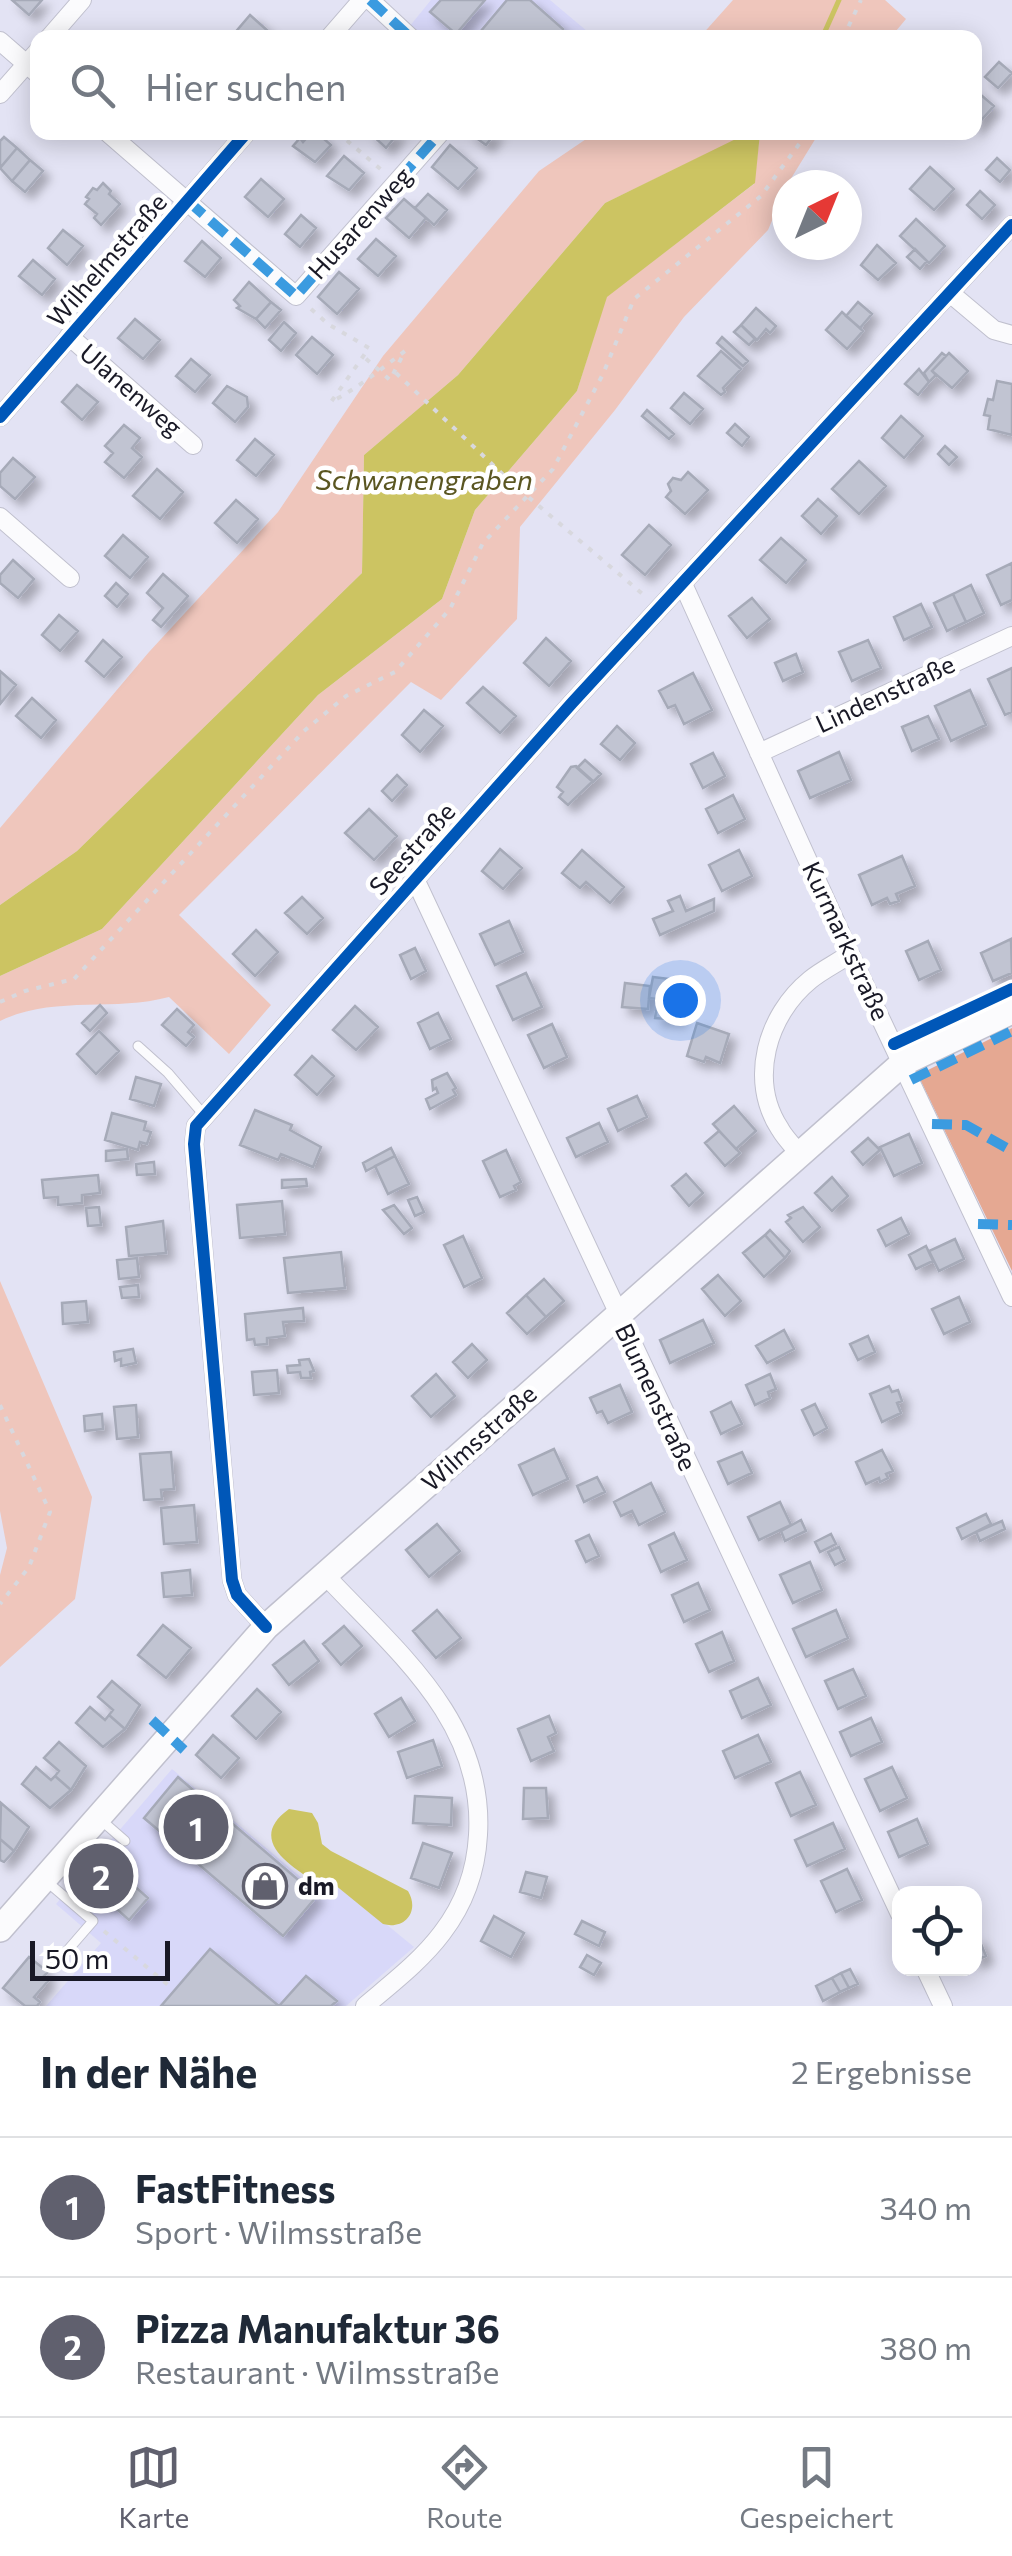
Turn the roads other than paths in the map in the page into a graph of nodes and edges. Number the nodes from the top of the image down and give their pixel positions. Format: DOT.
graph roads {
  1 [pos="82,0"];
  2 [pos="362,0"];
  3 [pos="370,0"];
  4 [pos="56,30"];
  5 [pos="336,30"];
  6 [pos="402,30"];
  7 [pos="0,41"];
  8 [pos="30,60"];
  9 [pos="30,67"];
  10 [pos="0,94"];
  11 [pos="116,140"];
  12 [pos="240,140"];
  13 [pos="434,140"];
  14 [pos="188,202"];
  15 [pos="1012,224"];
  16 [pos="950,294"];
  17 [pos="69,336"];
  18 [pos="1012,336"];
  19 [pos="0,417"];
  20 [pos="193,445"];
  21 [pos="0,518"];
  22 [pos="70,578"];
  23 [pos="683,584"];
  24 [pos="1012,636"];
  25 [pos="758,753"];
  26 [pos="415,879"];
  27 [pos="850,954"];
  28 [pos="1012,1011"];
  29 [pos="138,1046"];
  30 [pos="903,1063"];
  31 [pos="204,1115"];
  32 [pos="800,1154"];
  33 [pos="1012,1297"];
  34 [pos="618,1316"];
  35 [pos="325,1575"];
  36 [pos="266,1628"];
  37 [pos="98,1818"];
  38 [pos="125,1842"];
  39 [pos="44,1879"];
  40 [pos="892,1897"];
  41 [pos="0,1929"];
  42 [pos="54,1966"];
  43 [pos="929,1976"];
  44 [pos="365,2006"];
  45 [pos="943,2006"];
  1 -- 4 [label="street"];
  2 -- 5 [label="street"];
  3 -- 6 [label="street"];
  7 -- 8 [label="street"];
  9 -- 10 [label="street"];
  11 -- 14 [label="street, Husarenweg"];
  12 -- 14 [label="street, Wilhelmstraße"];
  13 -- 14 [label="street, Husarenweg"];
  14 -- 17 [label="street, Wilhelmstraße"];
  15 -- 16 [label="street, Seestraße"];
  16 -- 18 [label="street"];
  16 -- 23 [label="street, Seestraße"];
  17 -- 19 [label="street, Wilhelmstraße"];
  17 -- 20 [label="street, Ulanenweg"];
  21 -- 22 [label="street"];
  23 -- 25 [label="street, Kurmarkstraße"];
  23 -- 26 [label="street, Seestraße"];
  24 -- 25 [label="street, Lindenstraße"];
  25 -- 27 [label="street, Kurmarkstraße"];
  26 -- 31 [label="street, Seestraße"];
  26 -- 34 [label="street, Blumenstraße"];
  27 -- 30 [label="street, Kurmarkstraße"];
  27 -- 32 [label="street"];
  28 -- 30 [label="street, Wilmsstraße"];
  29 -- 31 [label="lane"];
  30 -- 32 [label="street, Wilmsstraße"];
  30 -- 33 [label="street, Kurmarkstraße"];
  31 -- 36 [label="street"];
  32 -- 34 [label="street, Wilmsstraße"];
  34 -- 35 [label="street, Wilmsstraße"];
  34 -- 40 [label="street, Blumenstraße"];
  35 -- 36 [label="street, Wilmsstraße"];
  35 -- 44 [label="street"];
  36 -- 37 [label="street, Wilmsstraße"];
  37 -- 38 [label="lane"];
  37 -- 39 [label="street, Wilmsstraße"];
  39 -- 41 [label="street, Wilmsstraße"];
  39 -- 42 [label="lane"];
  43 -- 45 [label="street"];
}
